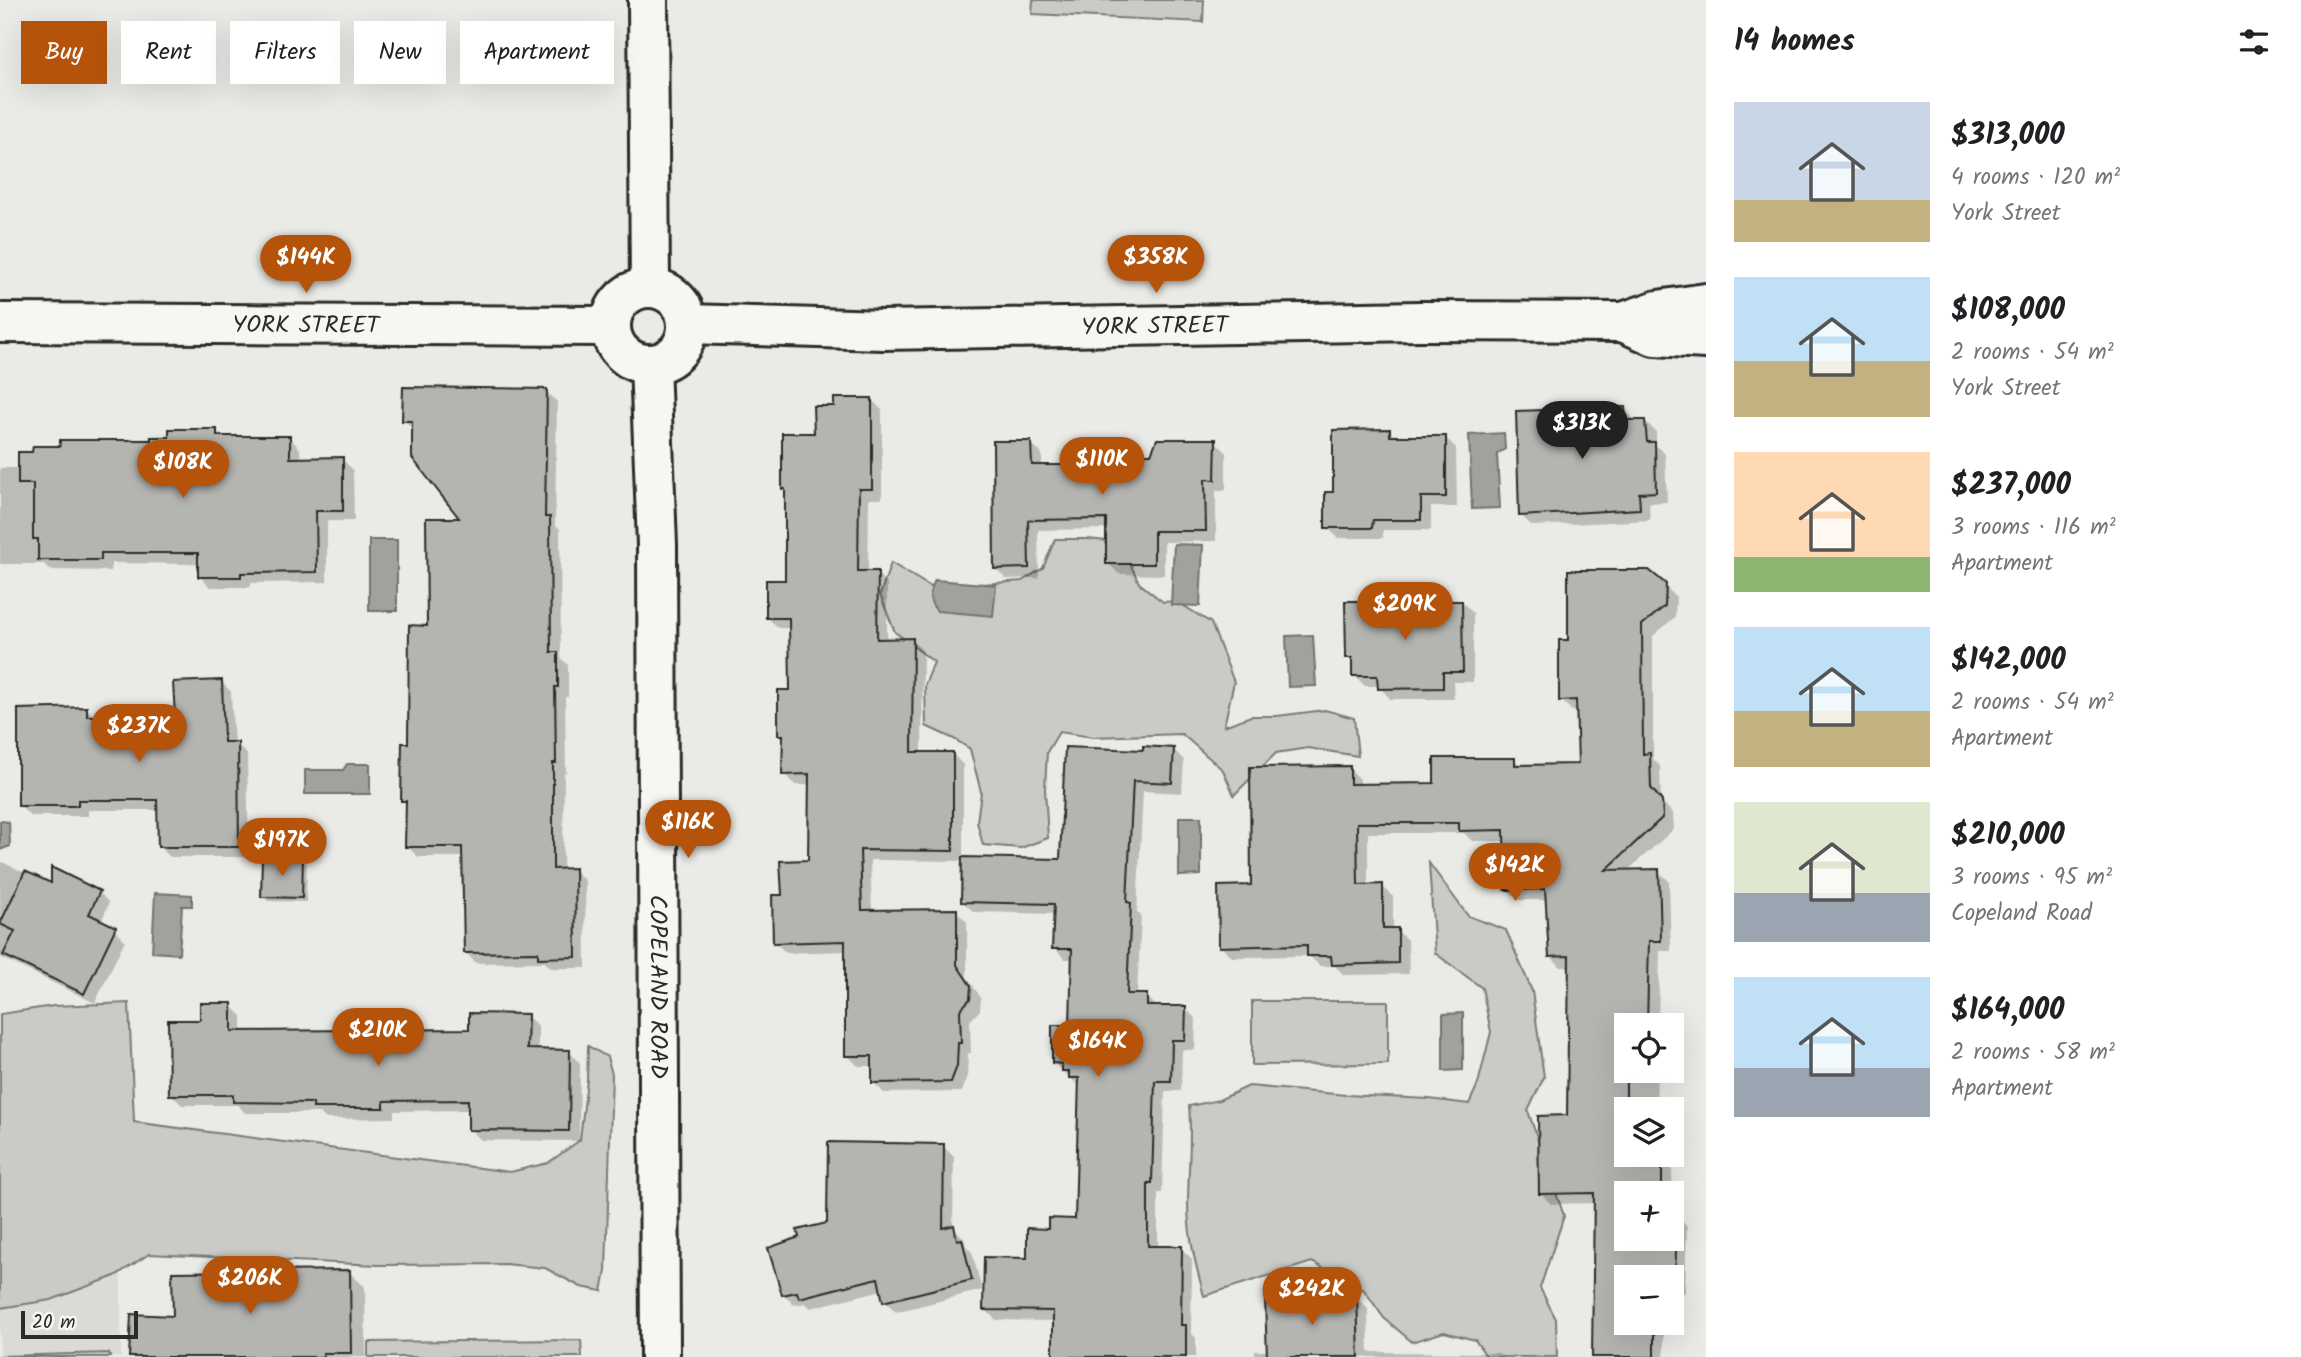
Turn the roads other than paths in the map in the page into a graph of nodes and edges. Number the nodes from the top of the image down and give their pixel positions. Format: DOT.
graph roads {
  1 [pos="648,0"];
  2 [pos="650,287"];
  3 [pos="1706,303"];
  4 [pos="1623,322"];
  5 [pos="0,323"];
  6 [pos="688,324"];
  7 [pos="611,326"];
  8 [pos="1706,339"];
  9 [pos="650,364"];
  10 [pos="660,1357"];
  1 -- 2 [label="street"];
  2 -- 6 [label="street"];
  2 -- 7 [label="street"];
  3 -- 4 [label="street, YORK STREET"];
  4 -- 6 [label="street, YORK STREET"];
  4 -- 8 [label="street, YORK STREET"];
  5 -- 7 [label="street, YORK STREET"];
  6 -- 9 [label="street"];
  7 -- 9 [label="street"];
  9 -- 10 [label="street, COPELAND ROAD"];
}
